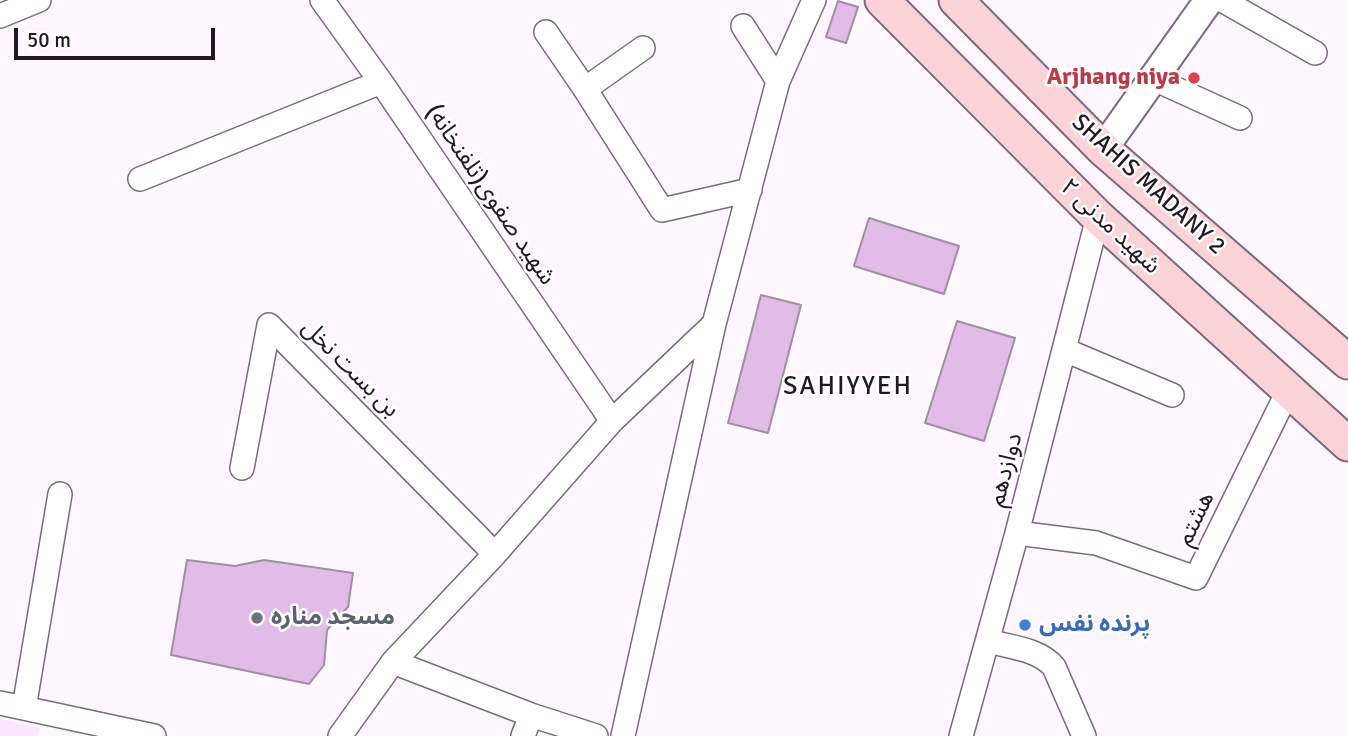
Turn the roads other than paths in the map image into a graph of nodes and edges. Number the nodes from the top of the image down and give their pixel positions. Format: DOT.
graph roads {
  1 [pos="39,0"];
  2 [pos="322,0"];
  3 [pos="814,0"];
  4 [pos="882,0"];
  5 [pos="956,0"];
  6 [pos="1209,0"];
  7 [pos="1222,0"];
  8 [pos="0,16"];
  9 [pos="743,26"];
  10 [pos="546,32"];
  11 [pos="643,48"];
  12 [pos="1315,53"];
  13 [pos="1154,79"];
  14 [pos="778,81"];
  15 [pos="381,82"];
  16 [pos="586,89"];
  17 [pos="1240,118"];
  18 [pos="1103,149"];
  19 [pos="139,179"];
  20 [pos="750,190"];
  21 [pos="1098,217"];
  22 [pos="713,324"];
  23 [pos="1065,350"];
  24 [pos="1348,362"];
  25 [pos="1288,391"];
  26 [pos="1172,394"];
  27 [pos="612,421"];
  28 [pos="1348,444"];
  29 [pos="242,468"];
  30 [pos="60,494"];
  31 [pos="1017,533"];
  32 [pos="495,554"];
  33 [pos="988,641"];
  34 [pos="393,662"];
  35 [pos="0,704"];
  36 [pos="24,708"];
  37 [pos="527,725"];
  38 [pos="154,736"];
  39 [pos="340,736"];
  40 [pos="596,736"];
  41 [pos="623,736"];
  42 [pos="961,736"];
  43 [pos="1084,736"];
  1 -- 8 [label="street"];
  2 -- 15 [label="street, شهید صفوی(تلفنخانه)"];
  3 -- 14 [label="street"];
  4 -- 21 [label="main road, شهید مدنی ۲"];
  5 -- 18 [label="main road, SHAHIS MADANY 2"];
  6 -- 13 [label="street"];
  7 -- 12 [label="street"];
  9 -- 14 [label="street"];
  10 -- 16 [label="street"];
  11 -- 16 [label="street"];
  13 -- 17 [label="street"];
  13 -- 18 [label="street"];
  14 -- 20 [label="street"];
  15 -- 19 [label="street"];
  15 -- 27 [label="street, شهید صفوی(تلفنخانه)"];
  16 -- 20 [label="street"];
  18 -- 24 [label="main road, SHAHIS MADANY 2"];
  20 -- 22 [label="street"];
  21 -- 23 [label="street, دوازدهم"];
  21 -- 25 [label="main road, شهید مدنی ۲"];
  22 -- 27 [label="street"];
  22 -- 41 [label="street"];
  23 -- 26 [label="street"];
  23 -- 31 [label="street, دوازدهم"];
  25 -- 28 [label="main road, شهید مدنی ۲"];
  25 -- 31 [label="street, هشتم"];
  27 -- 32 [label="street"];
  29 -- 32 [label="street, بن بست نخل"];
  30 -- 36 [label="street"];
  31 -- 33 [label="street, دوازدهم"];
  32 -- 34 [label="street"];
  33 -- 42 [label="street, دوازدهم"];
  33 -- 43 [label="street"];
  34 -- 37 [label="street"];
  34 -- 39 [label="street"];
  35 -- 36 [label="street"];
  36 -- 38 [label="street"];
  37 -- 40 [label="street"];
}
